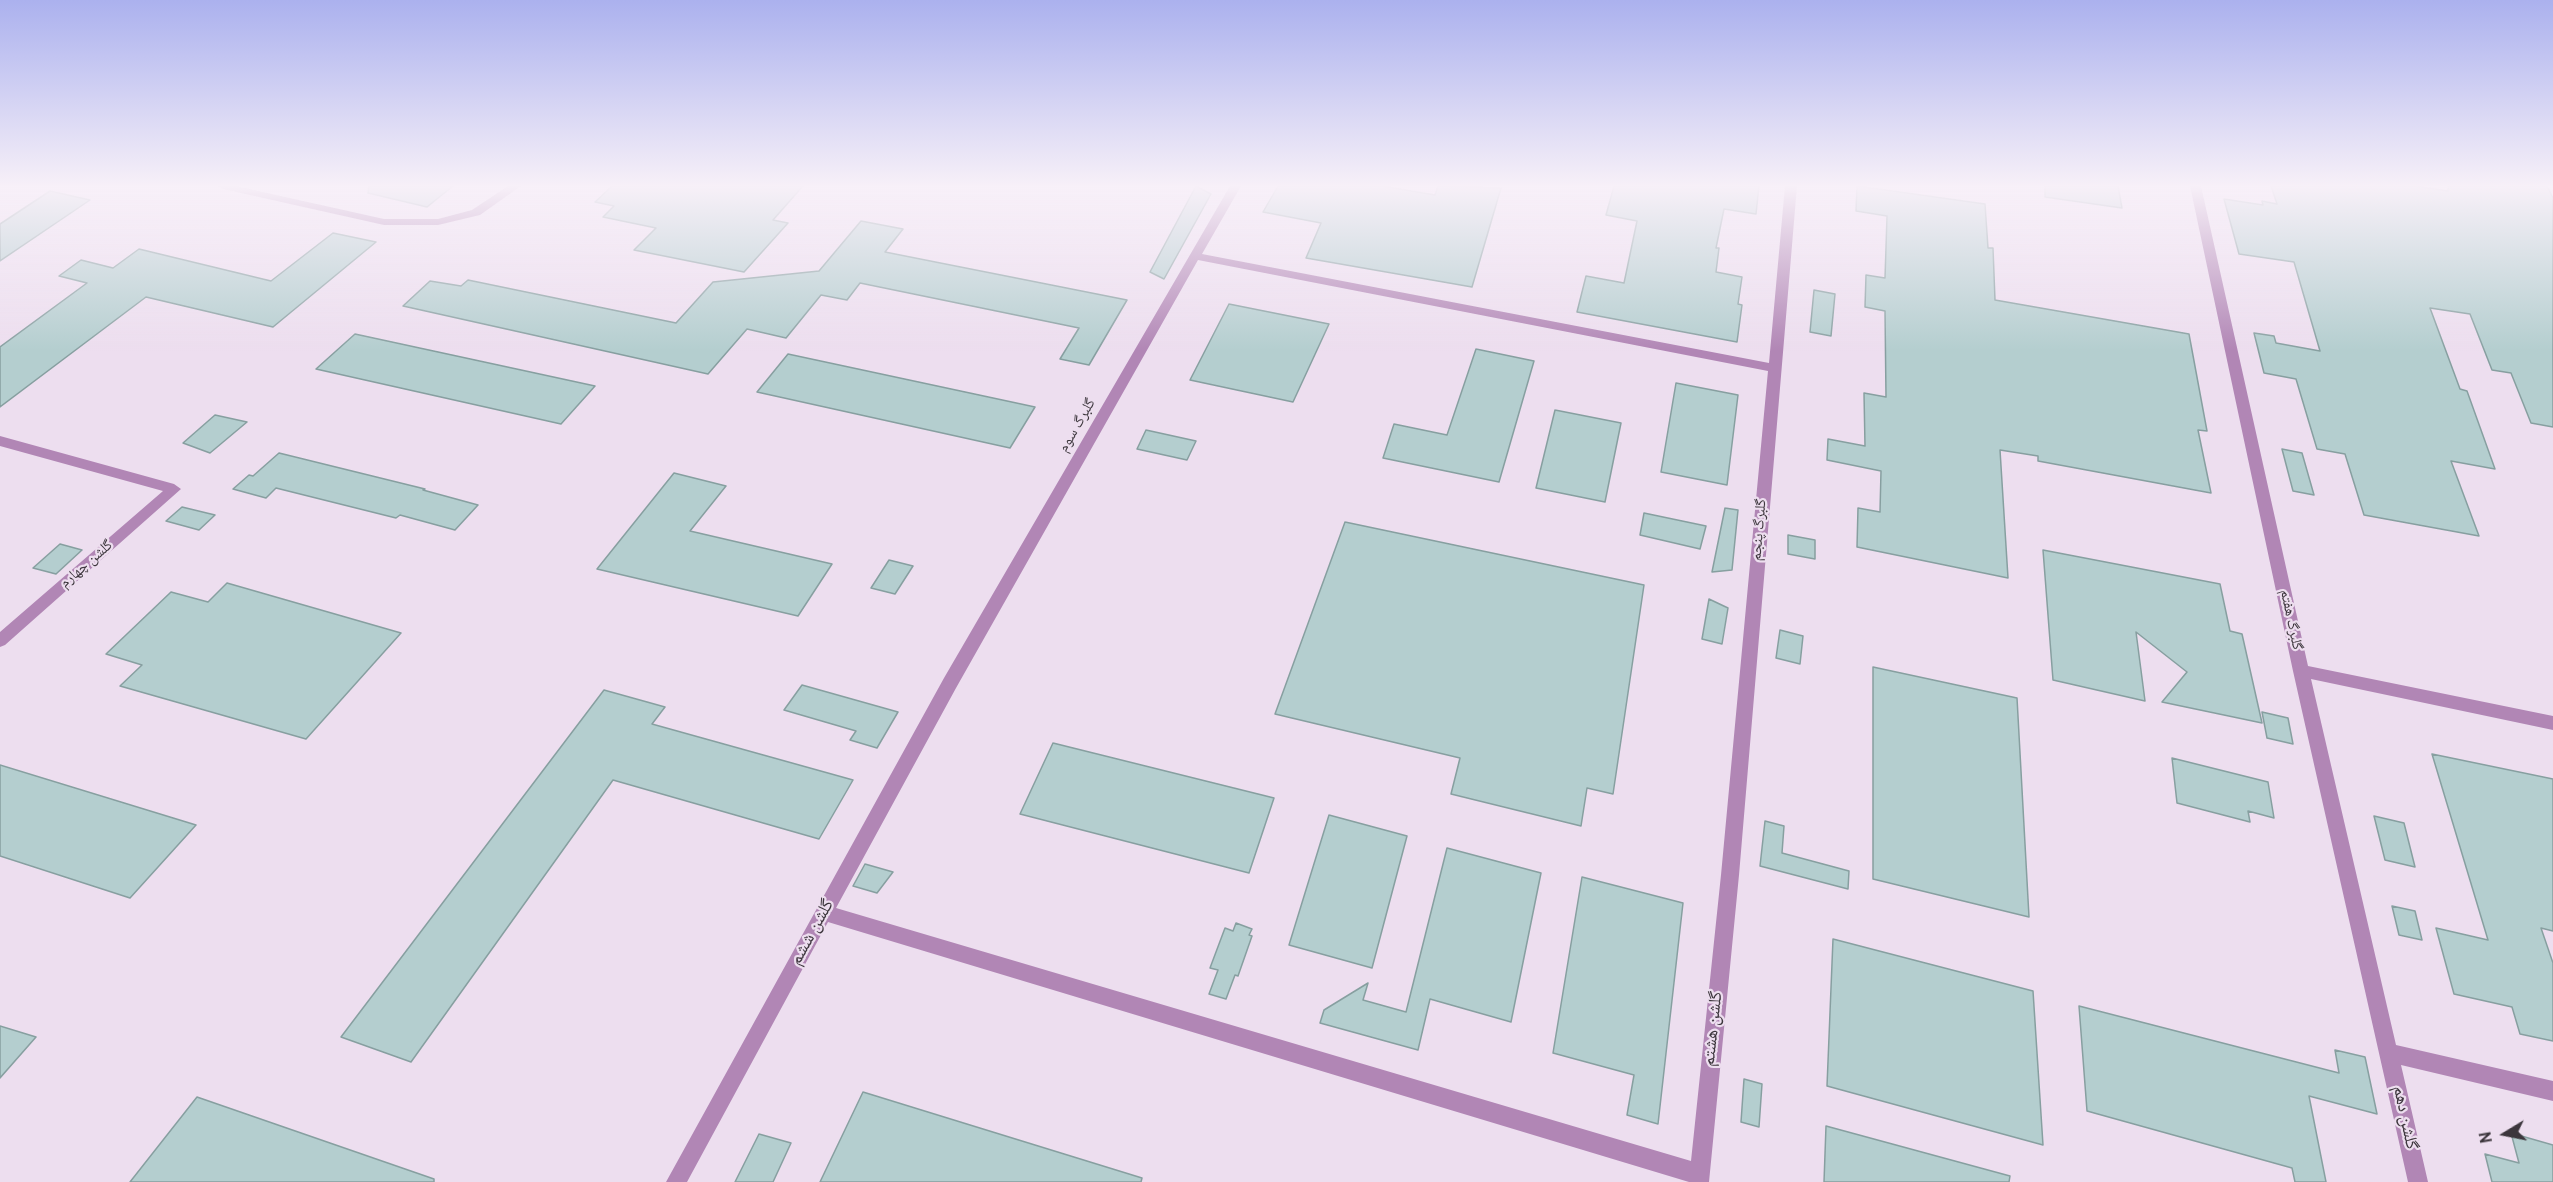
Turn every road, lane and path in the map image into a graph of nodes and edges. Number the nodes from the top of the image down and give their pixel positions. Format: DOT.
graph roads {
  1 [pos="1203,241"];
  2 [pos="1786,241"];
  3 [pos="2207,241"];
  4 [pos="1195,256"];
  5 [pos="1774,368"];
  6 [pos="0,441"];
  7 [pos="0,640"];
  8 [pos="2301,671"];
  9 [pos="950,683"];
  10 [pos="2553,723"];
  11 [pos="1730,875"];
  12 [pos="824,912"];
  13 [pos="2390,1053"];
  14 [pos="2553,1091"];
  15 [pos="1699,1178"];
  16 [pos="676,1182"];
  17 [pos="2418,1182"];
  1 -- 4 [label="street, گلبرگ سوم"];
  2 -- 5 [label="street, گلبرگ پنجم"];
  3 -- 8 [label="street, گلبرگ هفتم"];
  4 -- 5 [label="street"];
  4 -- 9 [label="street, گلبرگ سوم"];
  5 -- 11 [label="street, گلبرگ پنجم"];
  6 -- 7 [label="street, گلشن چهارم"];
  8 -- 10 [label="street"];
  8 -- 13 [label="street, گلبرگ هفتم"];
  9 -- 12 [label="street, گلشن ششم"];
  11 -- 15 [label="street, گلشن هشتم"];
  12 -- 15 [label="street"];
  12 -- 16 [label="street, گلشن ششم"];
  13 -- 14 [label="street"];
  13 -- 17 [label="street, گلشن دهم"];
}
